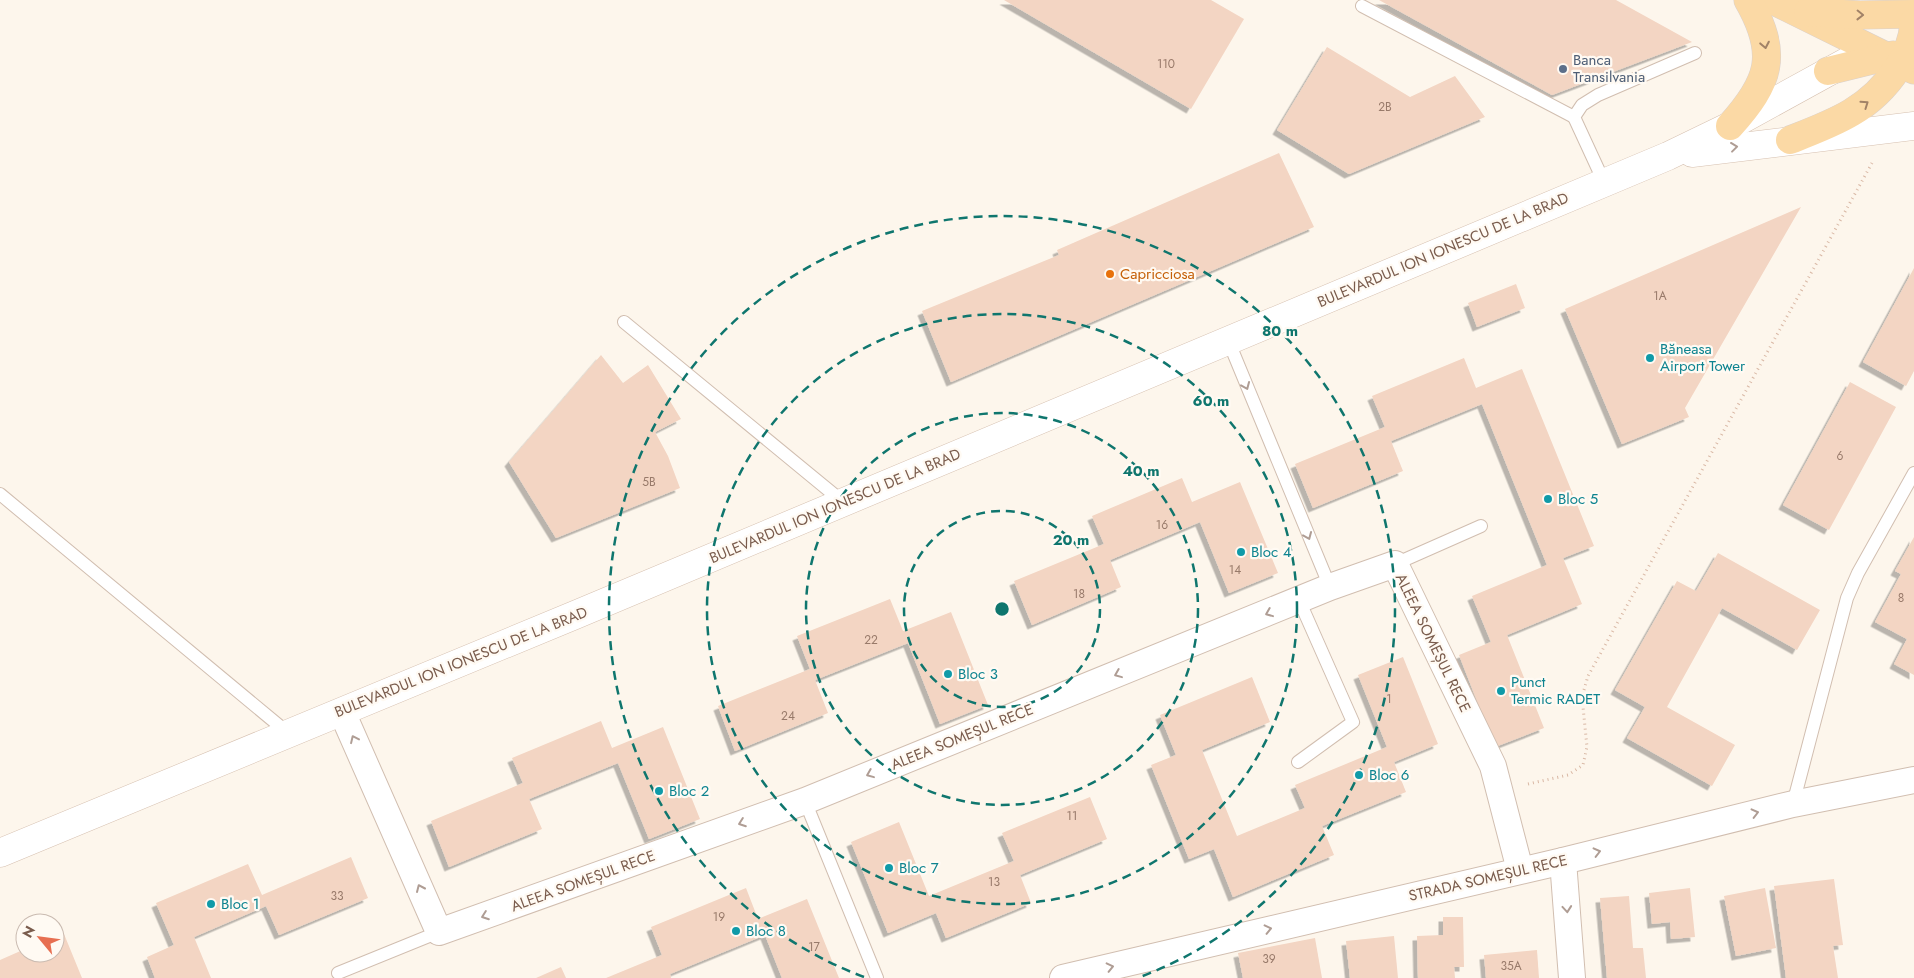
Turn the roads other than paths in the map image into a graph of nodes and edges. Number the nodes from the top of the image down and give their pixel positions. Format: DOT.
graph roads {
  1 [pos="1748,0"];
  2 [pos="1828,0"];
  3 [pos="1362,6"];
  4 [pos="1783,6"];
  5 [pos="1914,14"];
  6 [pos="1904,46"];
  7 [pos="1695,53"];
  8 [pos="1574,117"];
  9 [pos="1730,126"];
  10 [pos="1914,126"];
  11 [pos="1790,140"];
  12 [pos="1668,156"];
  13 [pos="1604,182"];
  14 [pos="624,322"];
  15 [pos="1228,340"];
  16 [pos="1914,473"];
  17 [pos="0,494"];
  18 [pos="843,502"];
  19 [pos="1481,526"];
  20 [pos="1395,564"];
  21 [pos="1330,587"];
  22 [pos="1299,600"];
  23 [pos="342,712"];
  24 [pos="288,733"];
  25 [pos="1298,762"];
  26 [pos="1914,780"];
  27 [pos="804,801"];
  28 [pos="1793,804"];
  29 [pos="0,853"];
  30 [pos="1563,861"];
  31 [pos="1520,870"];
  32 [pos="439,932"];
  33 [pos="338,974"];
  34 [pos="877,978"];
  35 [pos="1063,978"];
  36 [pos="1572,978"];
  1 -- 9 [label="main road, one-way"];
  2 -- 4 [label="main road"];
  3 -- 8 [label="lane"];
  4 -- 5 [label="main road, one-way"];
  4 -- 6 [label="main road"];
  6 -- 9 [label="main road, BULEVARDUL ION IONESCU DE LA BRAD"];
  11 -- 6 [label="main road, one-way"];
  7 -- 8 [label="lane"];
  8 -- 13 [label="lane"];
  9 -- 12 [label="main road, BULEVARDUL ION IONESCU DE LA BRAD"];
  10 -- 11 [label="main road, BULEVARDUL ION IONESCU DE LA BRAD"];
  12 -- 11 [label="main road, BULEVARDUL ION IONESCU DE LA BRAD, one-way"];
  12 -- 13 [label="main road, BULEVARDUL ION IONESCU DE LA BRAD"];
  13 -- 15 [label="main road, BULEVARDUL ION IONESCU DE LA BRAD"];
  14 -- 18 [label="lane"];
  15 -- 18 [label="main road, BULEVARDUL ION IONESCU DE LA BRAD"];
  15 -- 21 [label="lane, one-way"];
  16 -- 28 [label="lane"];
  17 -- 24 [label="lane"];
  18 -- 23 [label="main road, BULEVARDUL ION IONESCU DE LA BRAD"];
  19 -- 20 [label="lane"];
  20 -- 21 [label="street, ALEEA SOMEȘUL RECE"];
  20 -- 31 [label="street, ALEEA SOMEȘUL RECE"];
  21 -- 22 [label="street, ALEEA SOMEȘUL RECE"];
  22 -- 25 [label="lane"];
  22 -- 27 [label="street, ALEEA SOMEȘUL RECE, one-way"];
  23 -- 24 [label="main road, BULEVARDUL ION IONESCU DE LA BRAD"];
  32 -- 23 [label="street, one-way"];
  24 -- 29 [label="main road, BULEVARDUL ION IONESCU DE LA BRAD"];
  26 -- 28 [label="street, STRADA SOMEȘUL RECE"];
  27 -- 32 [label="street, ALEEA SOMEȘUL RECE, one-way"];
  27 -- 34 [label="lane"];
  30 -- 28 [label="street, STRADA SOMEȘUL RECE, one-way"];
  30 -- 31 [label="street, STRADA SOMEȘUL RECE"];
  30 -- 36 [label="street, one-way"];
  35 -- 31 [label="street, STRADA SOMEȘUL RECE, one-way"];
  32 -- 33 [label="lane"];
}
